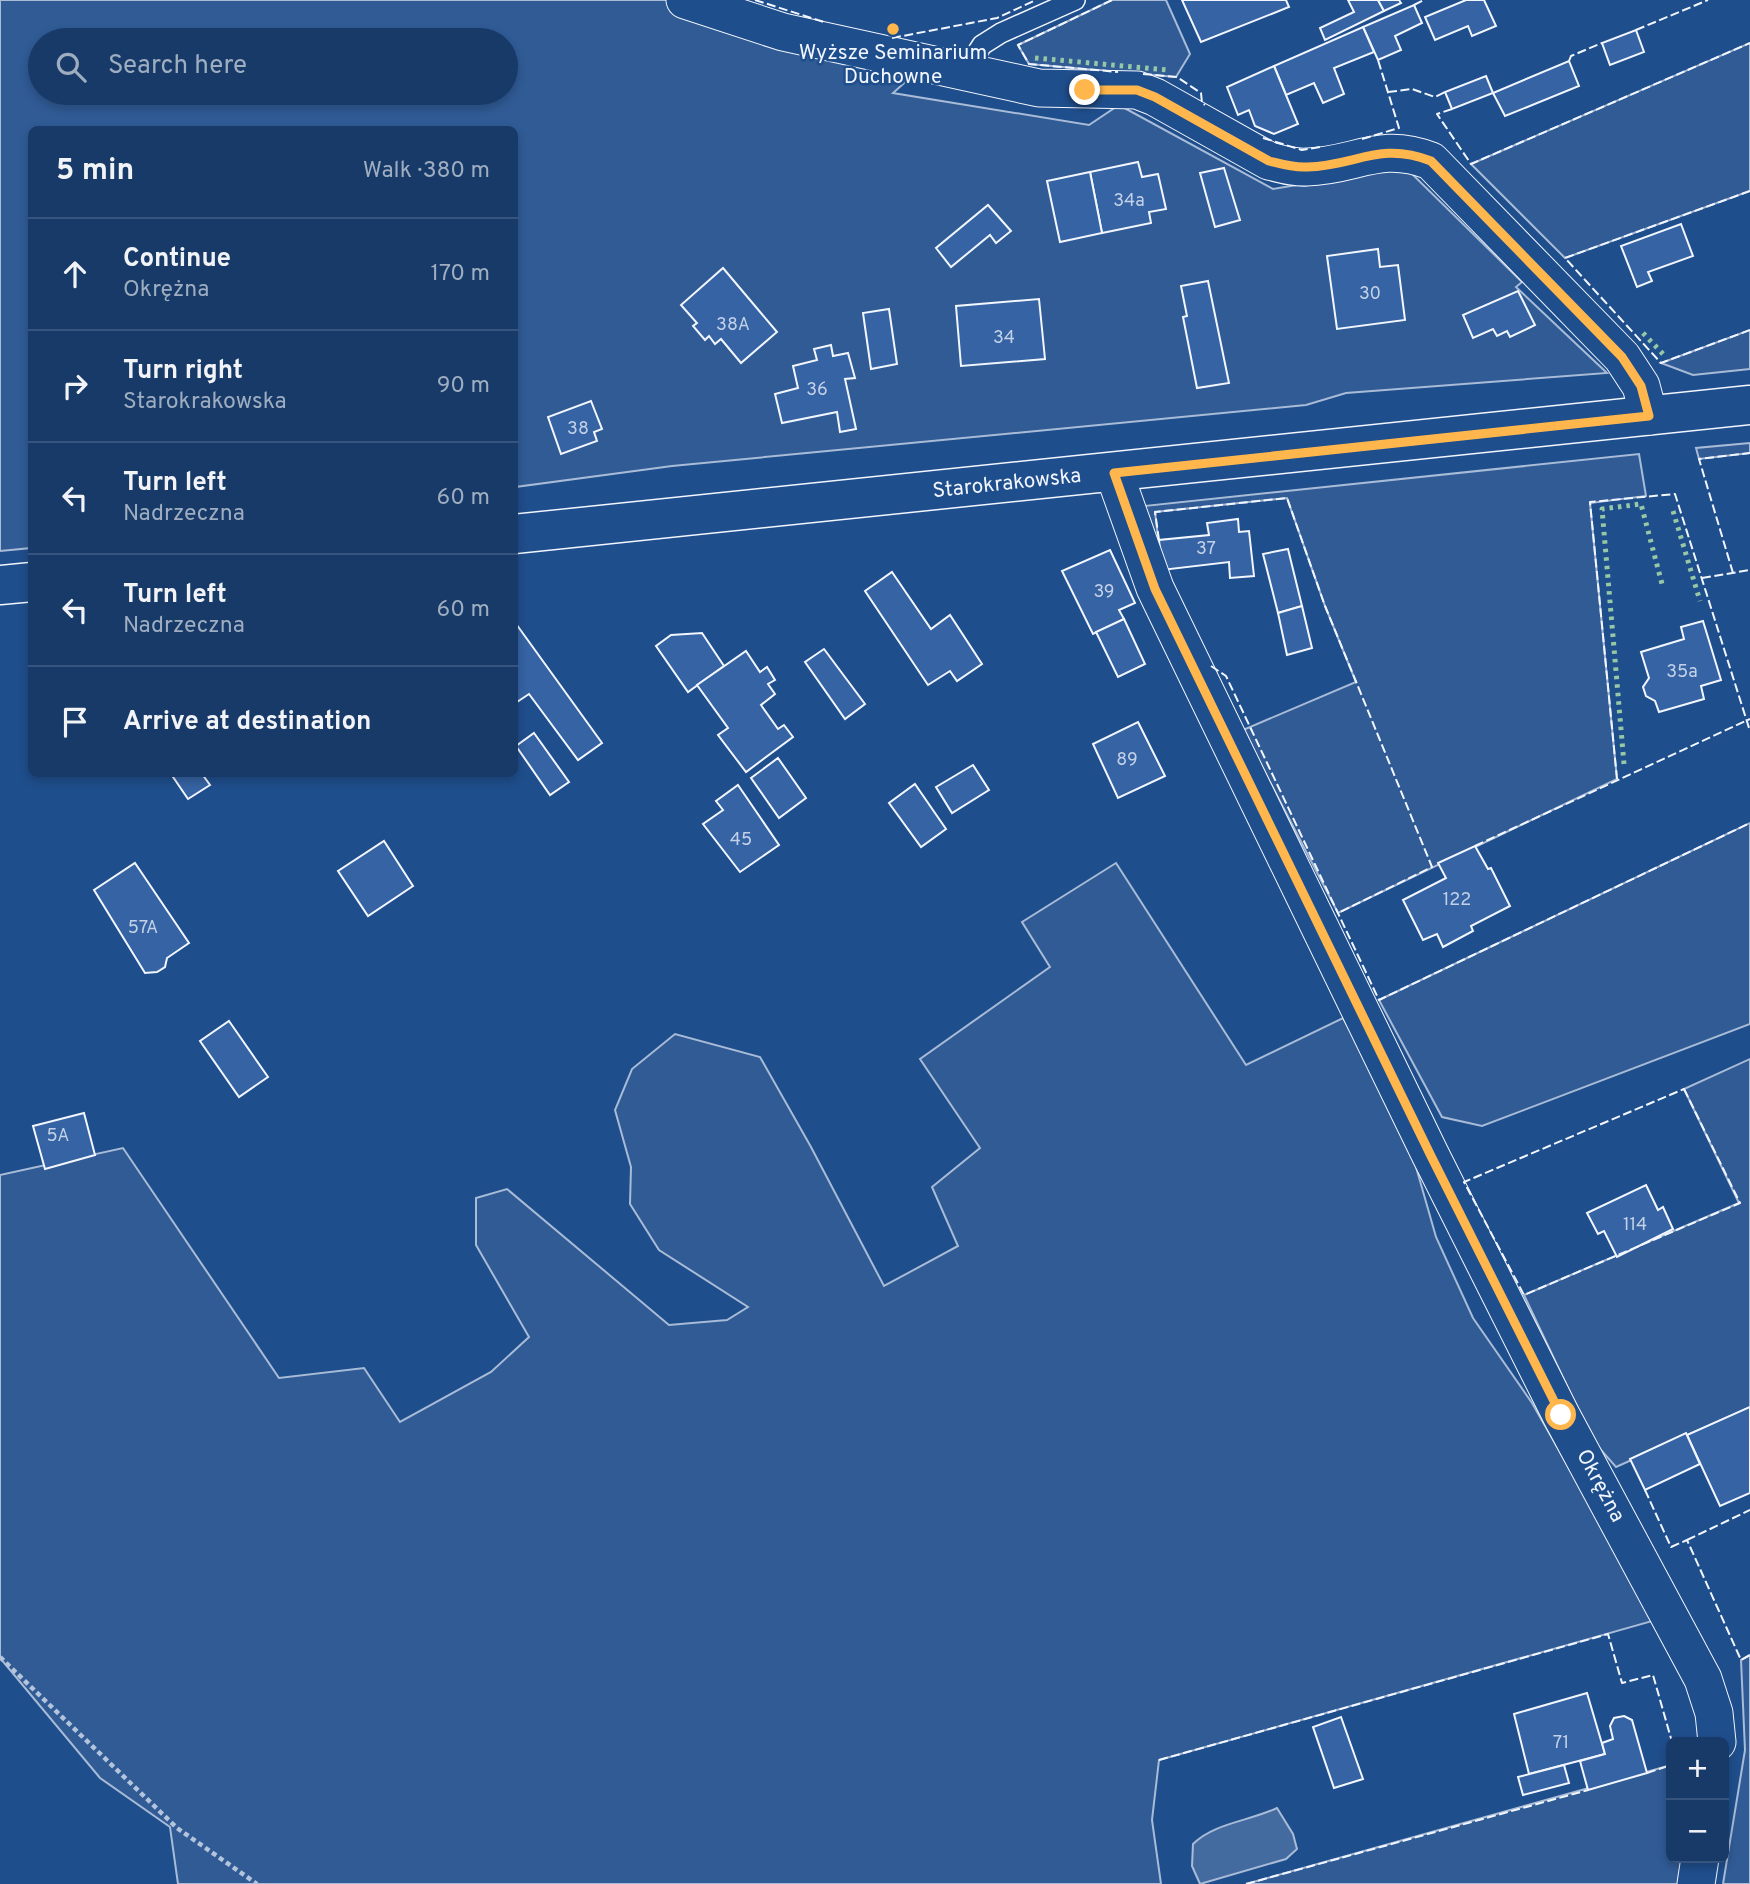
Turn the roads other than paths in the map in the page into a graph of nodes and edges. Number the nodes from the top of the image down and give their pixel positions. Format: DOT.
graph roads {
  1 [pos="685,0"];
  2 [pos="1075,0"];
  3 [pos="966,70"];
  4 [pos="1750,405"];
  5 [pos="1649,416"];
  6 [pos="1114,473"];
  7 [pos="518,534"];
  8 [pos="28,582"];
  9 [pos="0,585"];
  10 [pos="1716,1737"];
  11 [pos="1699,1863"];
  12 [pos="1696,1884"];
  1 -- 3 [label="street"];
  2 -- 3 [label="lane"];
  3 -- 5 [label="street"];
  4 -- 5 [label="street, Starokrakowska"];
  5 -- 6 [label="street, Starokrakowska"];
  6 -- 7 [label="street, Starokrakowska"];
  6 -- 10 [label="street, Okrężna"];
  8 -- 9 [label="street"];
  11 -- 12 [label="street"];
}
